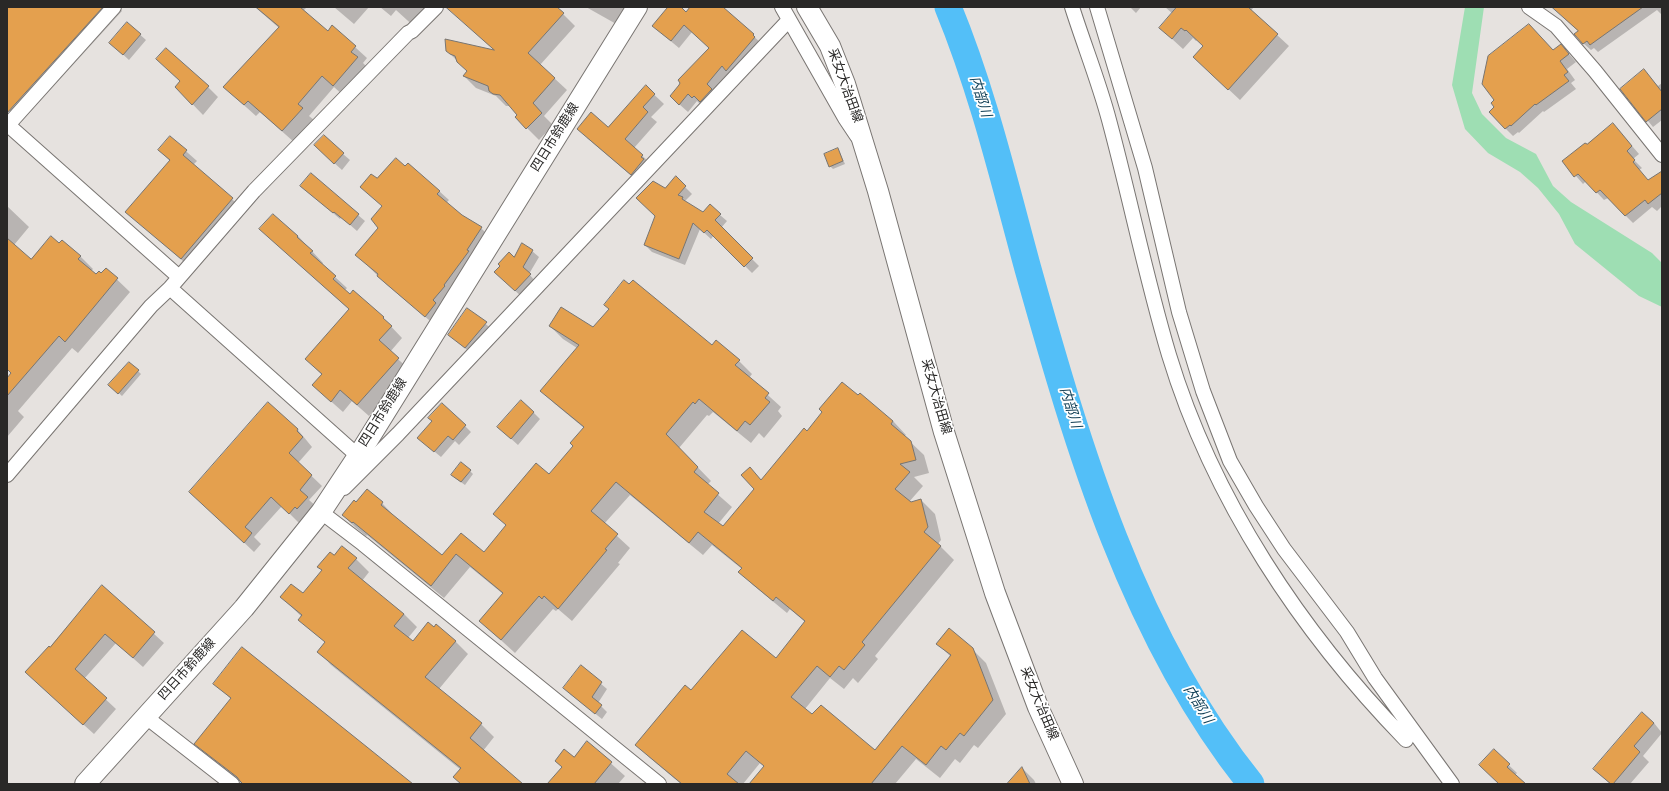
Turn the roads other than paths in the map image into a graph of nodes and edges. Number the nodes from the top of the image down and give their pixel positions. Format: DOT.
graph roads {
  1 [pos="114,7"];
  2 [pos="436,7"];
  3 [pos="637,7"];
  4 [pos="782,7"];
  5 [pos="807,7"];
  6 [pos="1072,7"];
  7 [pos="1097,7"];
  8 [pos="1529,7"];
  9 [pos="788,21"];
  10 [pos="8,125"];
  11 [pos="865,147"];
  12 [pos="1662,155"];
  13 [pos="179,277"];
  14 [pos="170,288"];
  15 [pos="358,456"];
  16 [pos="7,475"];
  17 [pos="321,512"];
  18 [pos="146,717"];
  19 [pos="1406,740"];
  20 [pos="85,784"];
  21 [pos="232,784"];
  22 [pos="659,784"];
  23 [pos="1073,784"];
  24 [pos="1452,784"];
  1 -- 10 [label="street"];
  2 -- 13 [label="street"];
  3 -- 15 [label="main road, 四日市鈴鹿線"];
  4 -- 9 [label="street"];
  5 -- 11 [label="main road, 采女大治田線"];
  6 -- 19 [label="street"];
  7 -- 24 [label="street"];
  8 -- 12 [label="street"];
  9 -- 11 [label="street"];
  9 -- 17 [label="street"];
  10 -- 13 [label="street"];
  11 -- 23 [label="main road, 采女大治田線"];
  13 -- 14 [label="street"];
  14 -- 15 [label="street"];
  14 -- 16 [label="street"];
  15 -- 17 [label="main road, 四日市鈴鹿線"];
  17 -- 18 [label="main road, 四日市鈴鹿線"];
  17 -- 22 [label="street"];
  18 -- 20 [label="main road, 四日市鈴鹿線"];
  18 -- 21 [label="street"];
}
